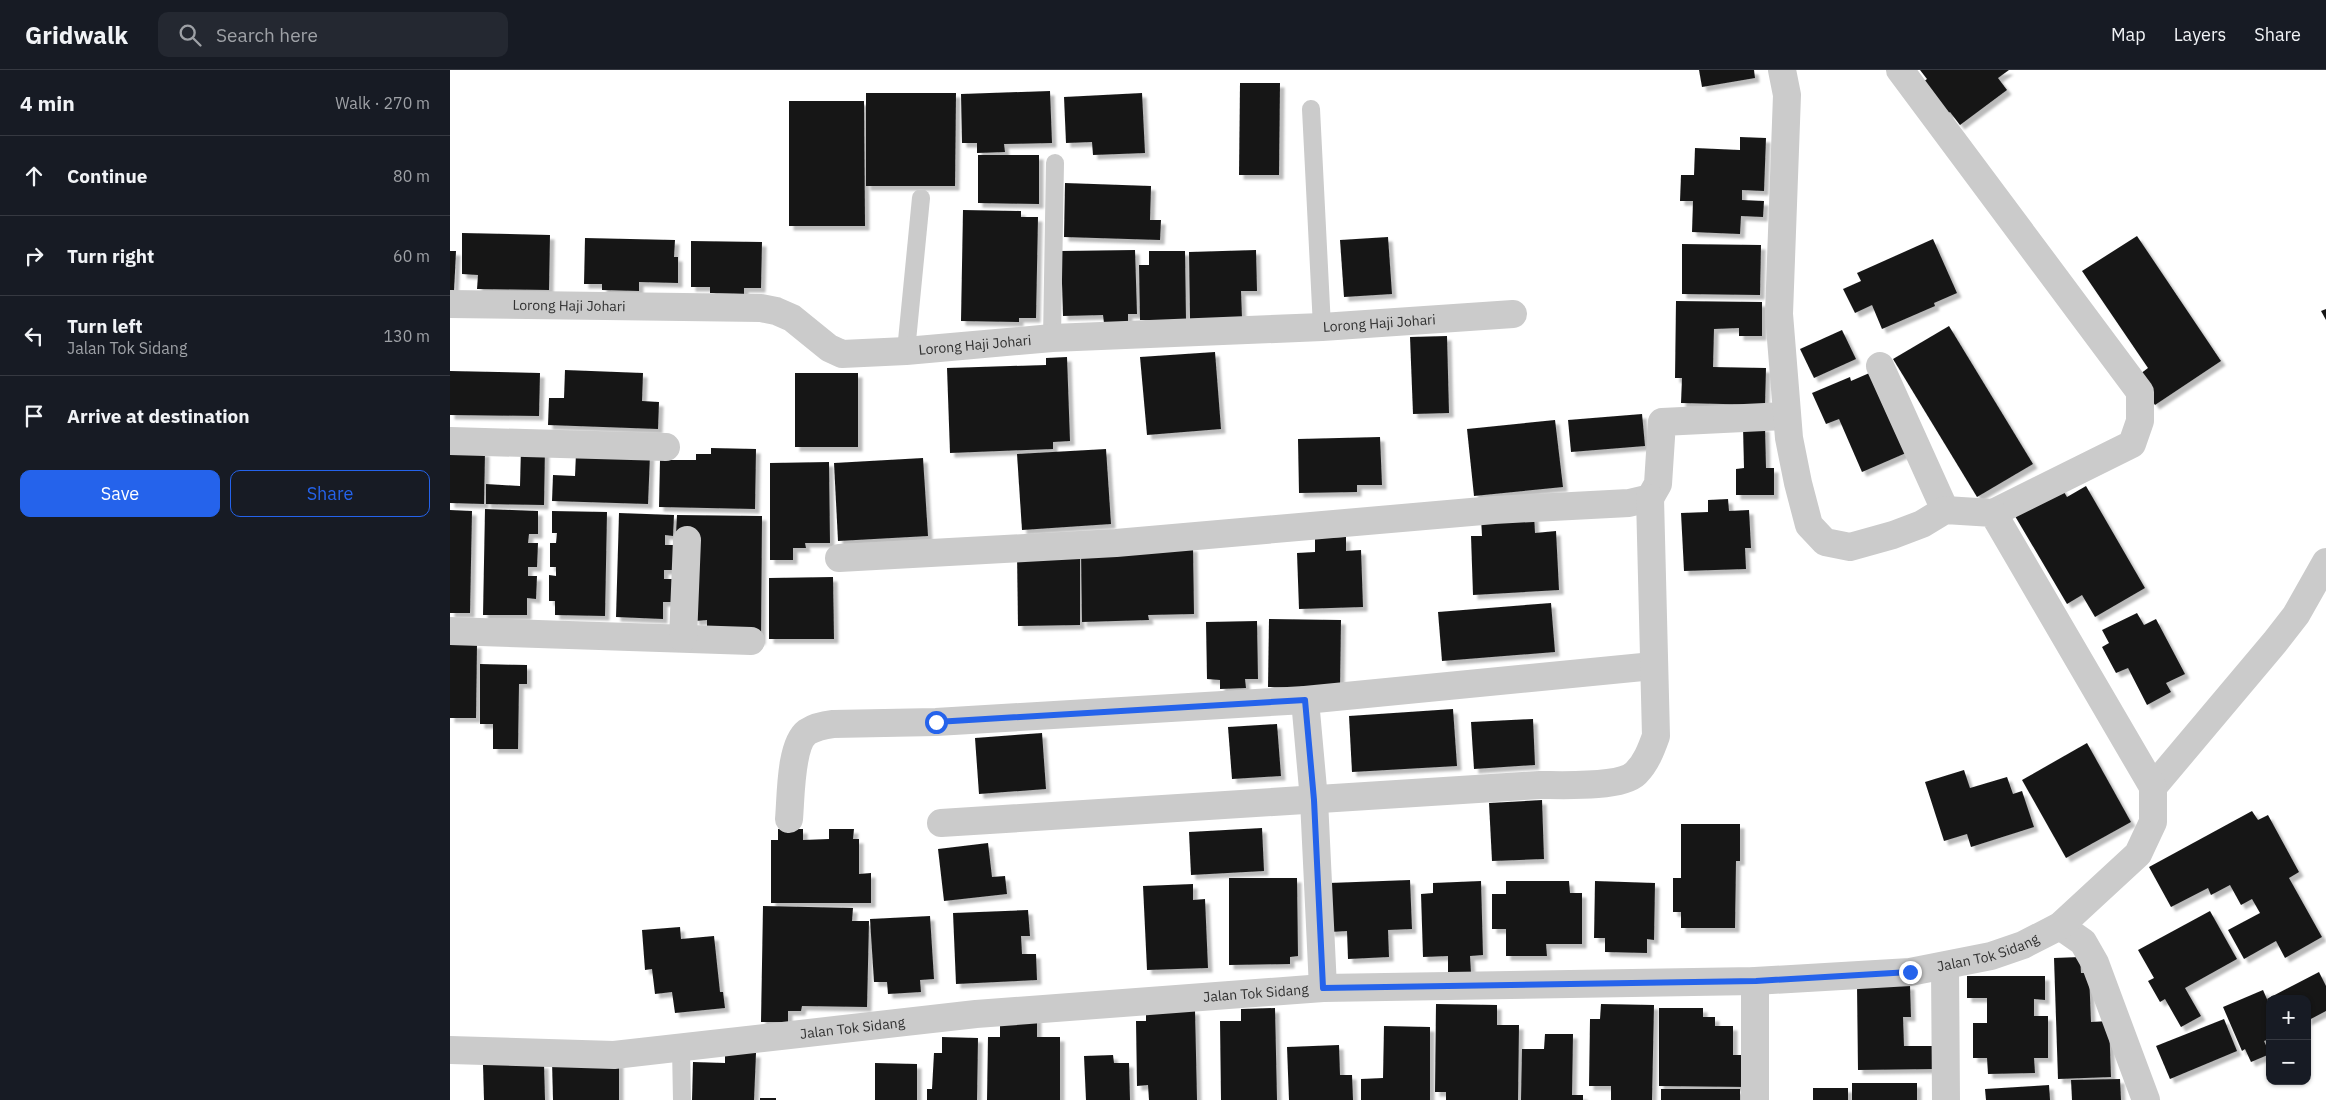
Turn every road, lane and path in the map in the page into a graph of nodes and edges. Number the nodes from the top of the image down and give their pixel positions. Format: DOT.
graph roads {
  1 [pos="1782,70"];
  2 [pos="1900,70"];
  3 [pos="1311,109"];
  4 [pos="1055,164"];
  5 [pos="921,198"];
  6 [pos="450,304"];
  7 [pos="1513,314"];
  8 [pos="1322,327"];
  9 [pos="1052,338"];
  10 [pos="906,351"];
  11 [pos="1880,366"];
  12 [pos="1787,416"];
  13 [pos="450,441"];
  14 [pos="666,447"];
  15 [pos="1650,498"];
  16 [pos="1945,510"];
  17 [pos="1993,513"];
  18 [pos="687,540"];
  19 [pos="839,558"];
  20 [pos="2325,566"];
  21 [pos="450,631"];
  22 [pos="683,638"];
  23 [pos="752,641"];
  24 [pos="1652,666"];
  25 [pos="1305,700"];
  26 [pos="2153,787"];
  27 [pos="1314,800"];
  28 [pos="789,819"];
  29 [pos="941,823"];
  30 [pos="2060,926"];
  31 [pos="1945,967"];
  32 [pos="1756,981"];
  33 [pos="1323,988"];
  34 [pos="681,1048"];
  35 [pos="450,1050"];
  36 [pos="682,1100"];
  37 [pos="1755,1100"];
  38 [pos="1946,1100"];
  39 [pos="2146,1100"];
  1 -- 12 [label="street"];
  2 -- 17 [label="street"];
  3 -- 8 [label="lane"];
  4 -- 9 [label="lane"];
  5 -- 10 [label="lane"];
  6 -- 10 [label="street, Lorong Haji Johari"];
  7 -- 8 [label="street, Lorong Haji Johari"];
  8 -- 9 [label="street, Lorong Haji Johari"];
  9 -- 10 [label="street, Lorong Haji Johari"];
  11 -- 16 [label="street"];
  12 -- 15 [label="street"];
  12 -- 16 [label="street"];
  13 -- 14 [label="street"];
  15 -- 19 [label="street"];
  15 -- 24 [label="street"];
  16 -- 17 [label="street"];
  17 -- 26 [label="street"];
  18 -- 22 [label="street"];
  20 -- 26 [label="street"];
  21 -- 22 [label="street"];
  22 -- 23 [label="street"];
  24 -- 25 [label="street"];
  24 -- 27 [label="street"];
  25 -- 27 [label="street"];
  25 -- 28 [label="street"];
  26 -- 30 [label="street, Jalan Tok Sidang"];
  27 -- 29 [label="street"];
  27 -- 33 [label="street"];
  30 -- 31 [label="street, Jalan Tok Sidang"];
  30 -- 39 [label="street"];
  31 -- 32 [label="street, Jalan Tok Sidang"];
  31 -- 38 [label="street"];
  32 -- 33 [label="street, Jalan Tok Sidang"];
  32 -- 37 [label="street"];
  33 -- 34 [label="street, Jalan Tok Sidang"];
  34 -- 35 [label="street, Jalan Tok Sidang"];
  34 -- 36 [label="lane"];
}
